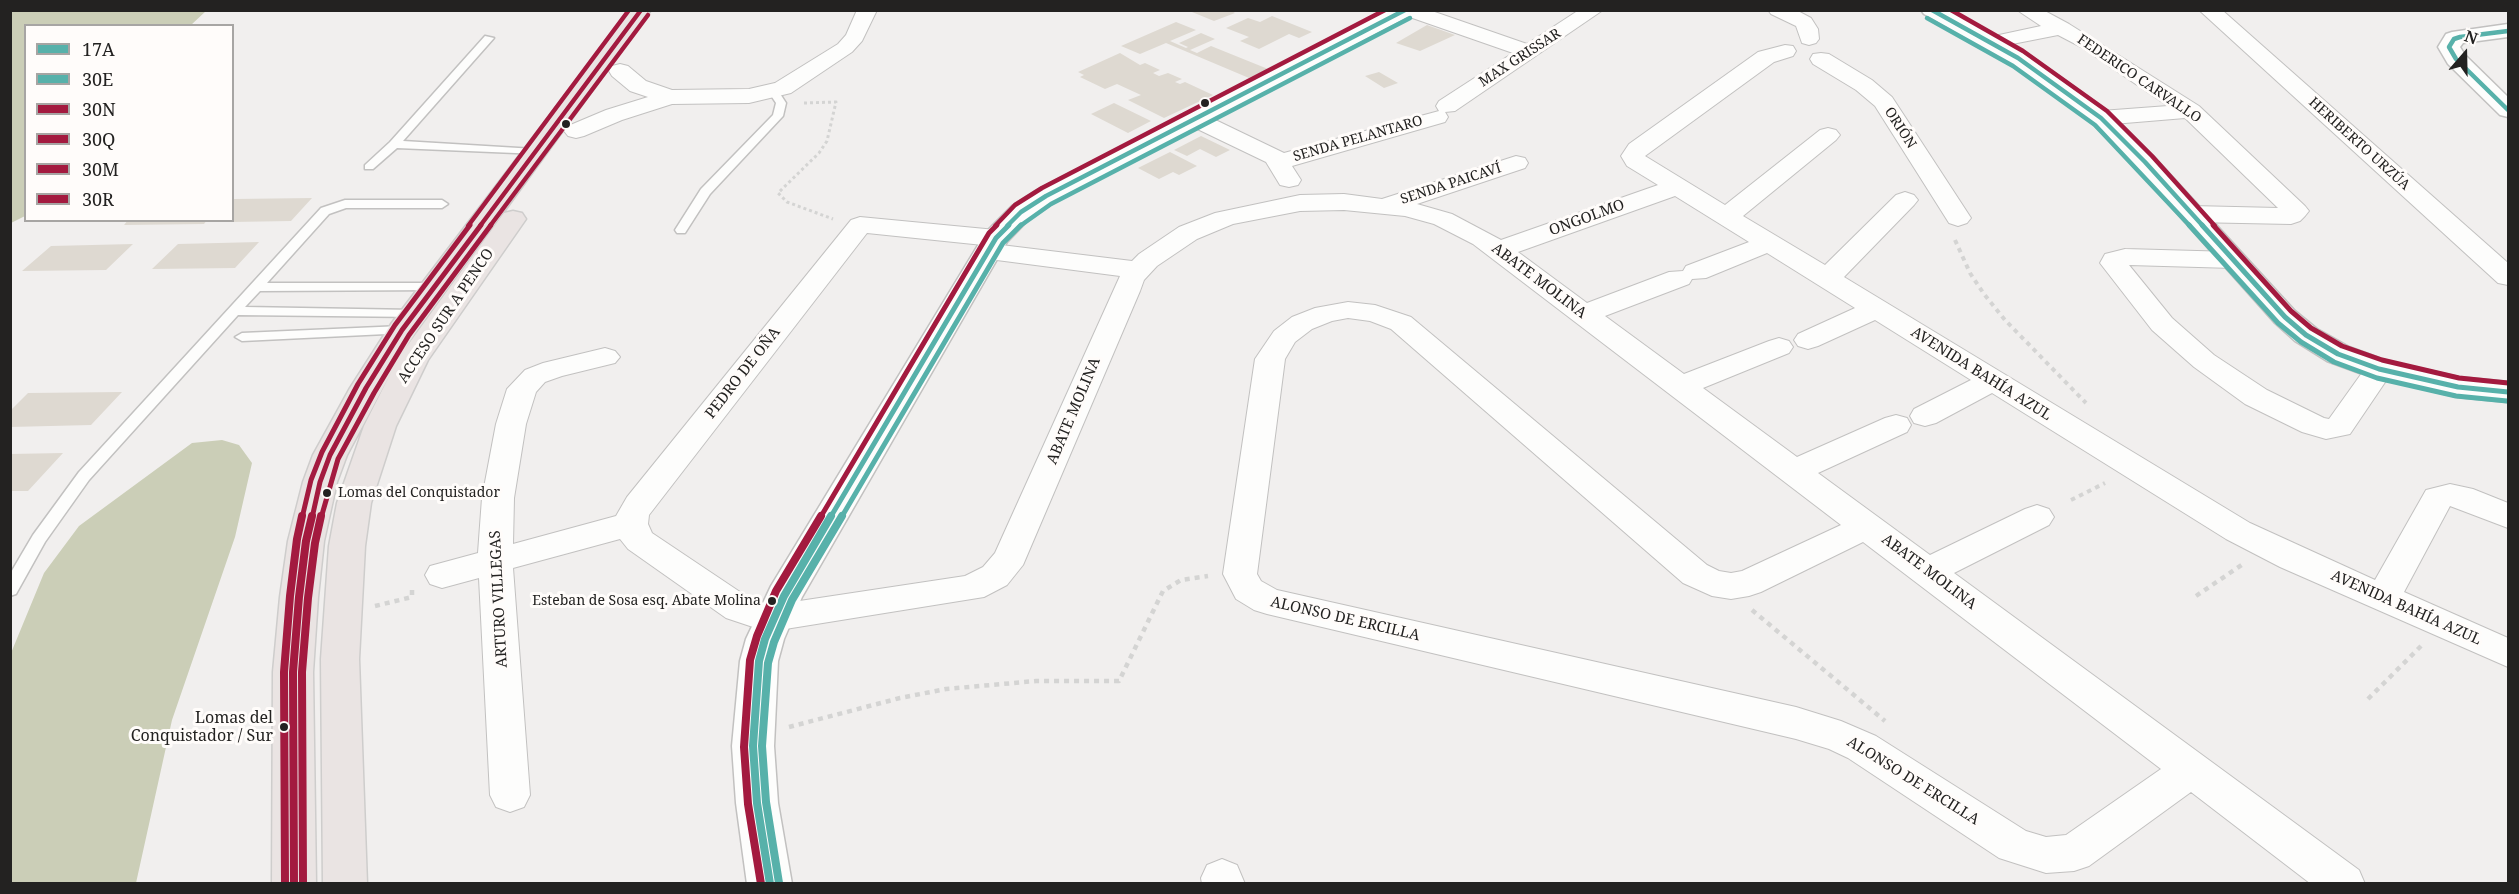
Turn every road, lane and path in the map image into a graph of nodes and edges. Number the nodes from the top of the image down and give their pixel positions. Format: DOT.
graph roads {
  1 [pos="641,10"];
  2 [pos="663,10"];
  3 [pos="867,10"];
  4 [pos="1407,10"];
  5 [pos="1593,10"];
  6 [pos="1778,10"];
  7 [pos="1931,10"];
  8 [pos="2027,10"];
  9 [pos="2209,10"];
  10 [pos="2062,28"];
  11 [pos="2508,31"];
  12 [pos="489,38"];
  13 [pos="1992,42"];
  14 [pos="1797,45"];
  15 [pos="1528,51"];
  16 [pos="620,71"];
  17 [pos="670,97"];
  18 [pos="777,97"];
  19 [pos="2508,110"];
  20 [pos="1442,111"];
  21 [pos="2191,111"];
  22 [pos="2101,118"];
  23 [pos="1195,119"];
  24 [pos="576,131"];
  25 [pos="1828,135"];
  26 [pos="394,144"];
  27 [pos="535,152"];
  28 [pos="1279,162"];
  29 [pos="1516,163"];
  30 [pos="369,167"];
  31 [pos="1676,187"];
  32 [pos="1905,200"];
  33 [pos="1300,203"];
  34 [pos="442,204"];
  35 [pos="1387,205"];
  36 [pos="2192,214"];
  37 [pos="1726,217"];
  38 [pos="826,218"];
  39 [pos="1958,218"];
  40 [pos="681,230"];
  41 [pos="1768,243"];
  42 [pos="992,245"];
  43 [pos="1498,250"];
  44 [pos="2233,260"];
  45 [pos="1139,270"];
  46 [pos="2508,277"];
  47 [pos="1827,279"];
  48 [pos="255,287"];
  49 [pos="368,287"];
  50 [pos="434,287"];
  51 [pos="1876,309"];
  52 [pos="234,311"];
  53 [pos="345,313"];
  54 [pos="1584,314"];
  55 [pos="408,322"];
  56 [pos="242,337"];
  57 [pos="1808,340"];
  58 [pos="1779,347"];
  59 [pos="605,357"];
  60 [pos="2379,369"];
  61 [pos="1992,381"];
  62 [pos="1680,386"];
  63 [pos="2508,392"];
  64 [pos="2091,408"];
  65 [pos="2134,467"];
  66 [pos="1794,471"];
  67 [pos="2071,501"];
  68 [pos="2508,516"];
  69 [pos="2037,517"];
  70 [pos="631,524"];
  71 [pos="1867,526"];
  72 [pos="2268,547"];
  73 [pos="495,561"];
  74 [pos="1928,571"];
  75 [pos="1240,574"];
  76 [pos="442,575"];
  77 [pos="10,590"];
  78 [pos="2196,596"];
  79 [pos="2383,598"];
  80 [pos="342,614"];
  81 [pos="773,618"];
  82 [pos="2443,624"];
  83 [pos="2508,653"];
  84 [pos="2368,699"];
  85 [pos="753,736"];
  86 [pos="2192,769"];
  87 [pos="510,795"];
  88 [pos="294,884"];
  89 [pos="345,884"];
  90 [pos="770,884"];
  91 [pos="2344,884"];
  1 -- 27 [label="main road, ACCESO SUR A PENCO"];
  2 -- 16 [label="main road, ACCESO SUR A PENCO"];
  3 -- 18 [label="street"];
  4 -- 15 [label="street"];
  4 -- 23 [label="street"];
  5 -- 15 [label="street, MAX GRISSAR"];
  6 -- 14 [label="street"];
  7 -- 13 [label="street"];
  8 -- 10 [label="street, FEDERICO CARVALLO"];
  9 -- 46 [label="street, HERIBERTO URZÚA"];
  10 -- 13 [label="street"];
  10 -- 21 [label="street, FEDERICO CARVALLO"];
  11 -- 19 [label="street"];
  12 -- 26 [label="lane"];
  13 -- 22 [label="street"];
  14 -- 31 [label="street, AVENIDA BAHÍA AZUL"];
  14 -- 39 [label="street, ORIÓN"];
  15 -- 20 [label="street, MAX GRISSAR"];
  16 -- 17 [label="street"];
  16 -- 24 [label="main road, ACCESO SUR A PENCO"];
  17 -- 18 [label="street"];
  17 -- 24 [label="street"];
  18 -- 38 [label="path"];
  18 -- 40 [label="lane"];
  20 -- 28 [label="street, SENDA PELANTARO"];
  21 -- 22 [label="street"];
  21 -- 36 [label="street, FEDERICO CARVALLO"];
  22 -- 36 [label="street"];
  23 -- 28 [label="street"];
  23 -- 42 [label="street"];
  24 -- 80 [label="main road, ACCESO SUR A PENCO"];
  25 -- 37 [label="street"];
  26 -- 27 [label="lane"];
  26 -- 30 [label="lane"];
  27 -- 50 [label="main road, ACCESO SUR A PENCO"];
  28 -- 33 [label="street"];
  29 -- 35 [label="street, SENDA PAICAVÍ"];
  31 -- 37 [label="street, AVENIDA BAHÍA AZUL"];
  31 -- 43 [label="street, ONGOLMO"];
  32 -- 47 [label="street"];
  33 -- 35 [label="street, ABATE MOLINA"];
  33 -- 45 [label="street, ABATE MOLINA"];
  34 -- 48 [label="lane"];
  35 -- 43 [label="street, ABATE MOLINA"];
  36 -- 44 [label="street"];
  37 -- 41 [label="street, AVENIDA BAHÍA AZUL"];
  39 -- 64 [label="path"];
  41 -- 47 [label="street, AVENIDA BAHÍA AZUL"];
  41 -- 54 [label="street"];
  42 -- 45 [label="street"];
  42 -- 70 [label="street, PEDRO DE OÑA"];
  42 -- 81 [label="street"];
  43 -- 54 [label="street, ABATE MOLINA"];
  44 -- 60 [label="street"];
  44 -- 60 [label="street"];
  45 -- 81 [label="street, ABATE MOLINA"];
  47 -- 51 [label="street, AVENIDA BAHÍA AZUL"];
  48 -- 49 [label="lane"];
  48 -- 52 [label="lane"];
  49 -- 50 [label="lane"];
  49 -- 53 [label="lane"];
  50 -- 55 [label="main road, ACCESO SUR A PENCO"];
  51 -- 57 [label="street"];
  51 -- 61 [label="street, AVENIDA BAHÍA AZUL"];
  52 -- 53 [label="lane"];
  52 -- 77 [label="lane"];
  53 -- 55 [label="lane"];
  54 -- 62 [label="street, ABATE MOLINA"];
  55 -- 56 [label="lane"];
  55 -- 88 [label="main road, ACCESO SUR A PENCO"];
  58 -- 62 [label="street"];
  59 -- 73 [label="street, ARTURO VILLEGAS"];
  60 -- 63 [label="street"];
  61 -- 65 [label="street, AVENIDA BAHÍA AZUL"];
  61 -- 66 [label="street"];
  62 -- 66 [label="street, ABATE MOLINA"];
  65 -- 67 [label="path"];
  65 -- 72 [label="street, AVENIDA BAHÍA AZUL"];
  66 -- 71 [label="street, ABATE MOLINA"];
  68 -- 79 [label="street"];
  69 -- 74 [label="street"];
  70 -- 73 [label="street"];
  70 -- 81 [label="street"];
  71 -- 74 [label="street, ABATE MOLINA"];
  71 -- 75 [label="street"];
  72 -- 78 [label="path"];
  72 -- 79 [label="street, AVENIDA BAHÍA AZUL"];
  73 -- 76 [label="street"];
  73 -- 87 [label="street, ARTURO VILLEGAS"];
  74 -- 86 [label="street, ABATE MOLINA"];
  75 -- 85 [label="path"];
  75 -- 86 [label="street, ALONSO DE ERCILLA"];
  76 -- 80 [label="path"];
  79 -- 82 [label="street, AVENIDA BAHÍA AZUL"];
  80 -- 89 [label="main road, ACCESO SUR A PENCO"];
  81 -- 85 [label="street"];
  82 -- 83 [label="street, AVENIDA BAHÍA AZUL"];
  82 -- 84 [label="path"];
  85 -- 90 [label="street"];
  86 -- 91 [label="street, ABATE MOLINA"];
}
